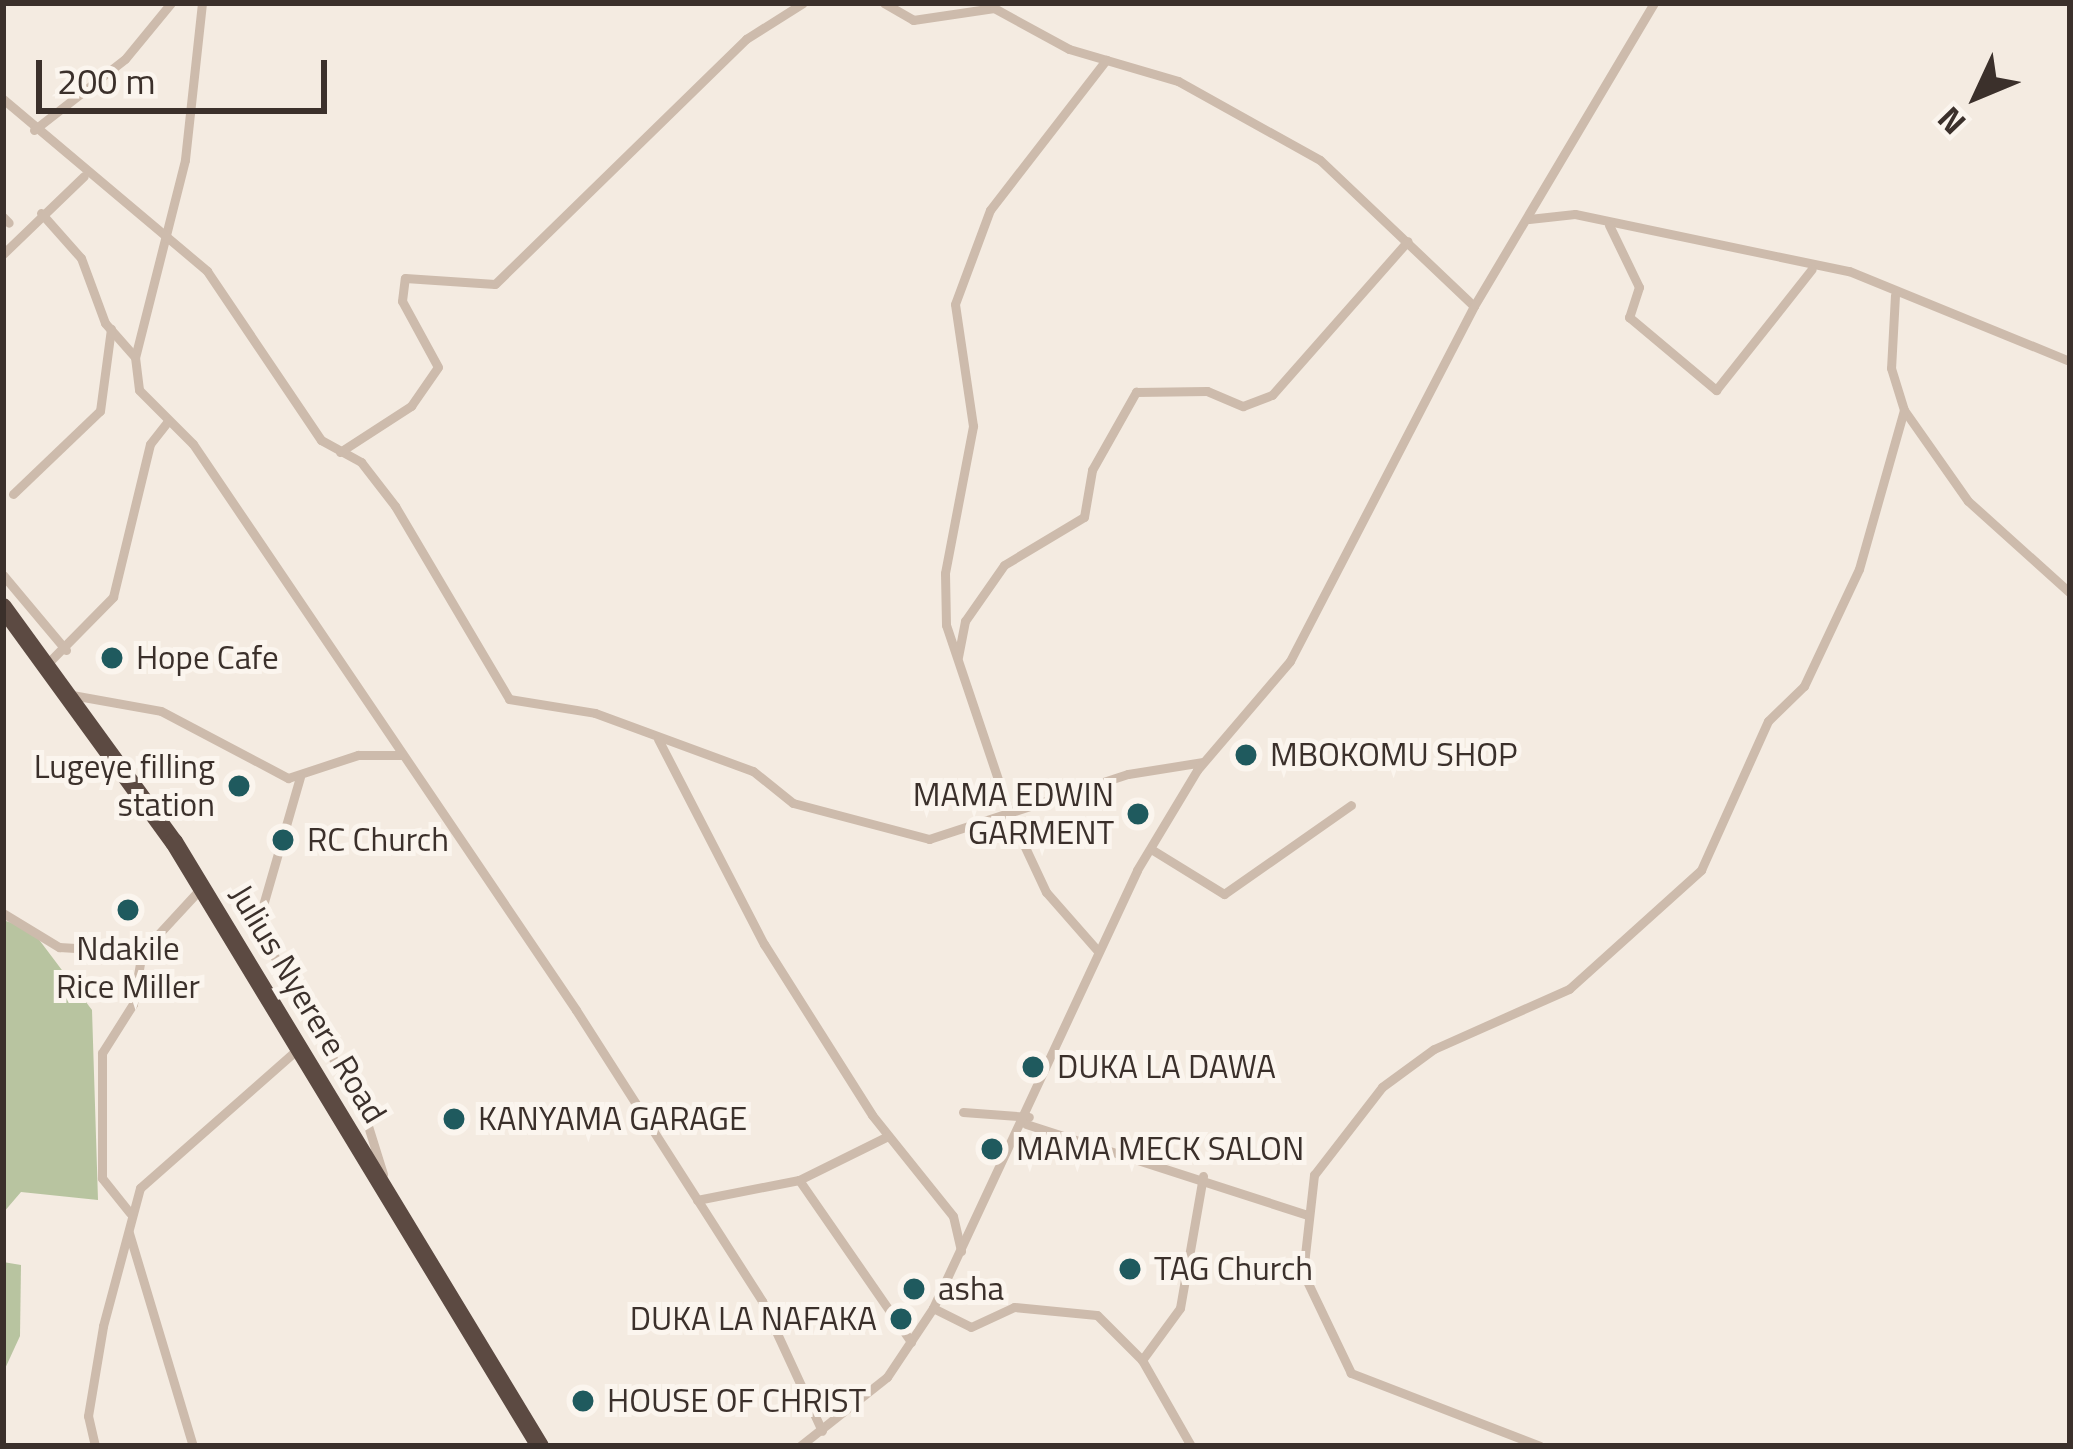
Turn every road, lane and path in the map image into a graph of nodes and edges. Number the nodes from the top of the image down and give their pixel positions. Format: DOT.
graph roads {
  1 [pos="171,3"];
  2 [pos="202,3"];
  3 [pos="802,3"];
  4 [pos="884,3"];
  5 [pos="1654,3"];
  6 [pos="1106,60"];
  7 [pos="3,99"];
  8 [pos="34,130"];
  9 [pos="85,176"];
  10 [pos="41,213"];
  11 [pos="1528,219"];
  12 [pos="1609,225"];
  13 [pos="161,238"];
  14 [pos="1408,241"];
  15 [pos="3,254"];
  16 [pos="1813,268"];
  17 [pos="1895,295"];
  18 [pos="1474,307"];
  19 [pos="111,329"];
  20 [pos="135,357"];
  21 [pos="2070,361"];
  22 [pos="1904,410"];
  23 [pos="168,421"];
  24 [pos="340,452"];
  25 [pos="13,494"];
  26 [pos="3,574"];
  27 [pos="2070,593"];
  28 [pos="3,607"];
  29 [pos="66,650"];
  30 [pos="957,662"];
  31 [pos="48,663"];
  32 [pos="72,695"];
  33 [pos="658,739"];
  34 [pos="403,755"];
  35 [pos="1203,763"];
  36 [pos="300,777"];
  37 [pos="1351,805"];
  38 [pos="1010,815"];
  39 [pos="1151,849"];
  40 [pos="202,887"];
  41 [pos="3,913"];
  42 [pos="1097,950"];
  43 [pos="142,952"];
  44 [pos="300,1047"];
  45 [pos="963,1112"];
  46 [pos="1028,1120"];
  47 [pos="888,1136"];
  48 [pos="1203,1176"];
  49 [pos="799,1180"];
  50 [pos="389,1197"];
  51 [pos="697,1200"];
  52 [pos="130,1213"];
  53 [pos="1307,1215"];
  54 [pos="127,1228"];
  55 [pos="961,1251"];
  56 [pos="933,1308"];
  57 [pos="910,1342"];
  58 [pos="1142,1360"];
  59 [pos="822,1431"];
  60 [pos="95,1446"];
  61 [pos="193,1446"];
  62 [pos="540,1446"];
  63 [pos="800,1446"];
  64 [pos="1191,1446"];
  65 [pos="1540,1446"];
  1 -- 8 [label="street"];
  2 -- 13 [label="street"];
  3 -- 24 [label="street"];
  4 -- 6 [label="street"];
  5 -- 11 [label="street"];
  6 -- 14 [label="street"];
  6 -- 30 [label="street"];
  7 -- 8 [label="street"];
  8 -- 9 [label="street"];
  9 -- 10 [label="street"];
  9 -- 13 [label="street"];
  10 -- 15 [label="street"];
  10 -- 19 [label="street"];
  11 -- 12 [label="street"];
  11 -- 18 [label="street"];
  12 -- 16 [label="street"];
  12 -- 16 [label="street"];
  13 -- 20 [label="street"];
  13 -- 24 [label="street"];
  14 -- 18 [label="street"];
  14 -- 30 [label="street"];
  16 -- 17 [label="street"];
  17 -- 21 [label="street"];
  17 -- 22 [label="street"];
  18 -- 35 [label="street"];
  19 -- 20 [label="street"];
  19 -- 25 [label="street"];
  20 -- 23 [label="street"];
  22 -- 27 [label="street"];
  22 -- 53 [label="street"];
  23 -- 29 [label="street"];
  23 -- 34 [label="street"];
  24 -- 33 [label="street"];
  26 -- 29 [label="street"];
  28 -- 31 [label="highway, Julius Nyerere Road"];
  29 -- 31 [label="street"];
  30 -- 38 [label="street"];
  31 -- 32 [label="highway, Julius Nyerere Road"];
  32 -- 36 [label="street"];
  32 -- 40 [label="highway, Julius Nyerere Road"];
  33 -- 38 [label="street"];
  33 -- 47 [label="street"];
  34 -- 36 [label="street"];
  34 -- 51 [label="street"];
  35 -- 38 [label="street"];
  35 -- 39 [label="street"];
  36 -- 50 [label="street"];
  37 -- 39 [label="street"];
  38 -- 42 [label="street"];
  39 -- 42 [label="street"];
  40 -- 43 [label="street"];
  40 -- 44 [label="highway, Julius Nyerere Road"];
  41 -- 43 [label="street"];
  42 -- 46 [label="street"];
  43 -- 52 [label="street"];
  44 -- 50 [label="highway, Julius Nyerere Road"];
  44 -- 52 [label="street"];
  45 -- 46 [label="street"];
  46 -- 48 [label="street"];
  46 -- 55 [label="street"];
  47 -- 49 [label="street"];
  47 -- 55 [label="street"];
  48 -- 53 [label="street"];
  48 -- 58 [label="street"];
  49 -- 51 [label="street"];
  49 -- 57 [label="street"];
  50 -- 62 [label="highway, Julius Nyerere Road"];
  51 -- 59 [label="street"];
  52 -- 54 [label="street"];
  53 -- 65 [label="street"];
  54 -- 60 [label="street"];
  54 -- 61 [label="street"];
  55 -- 56 [label="street"];
  56 -- 57 [label="street"];
  56 -- 58 [label="street"];
  57 -- 59 [label="street"];
  58 -- 64 [label="street"];
  59 -- 63 [label="street"];
}
